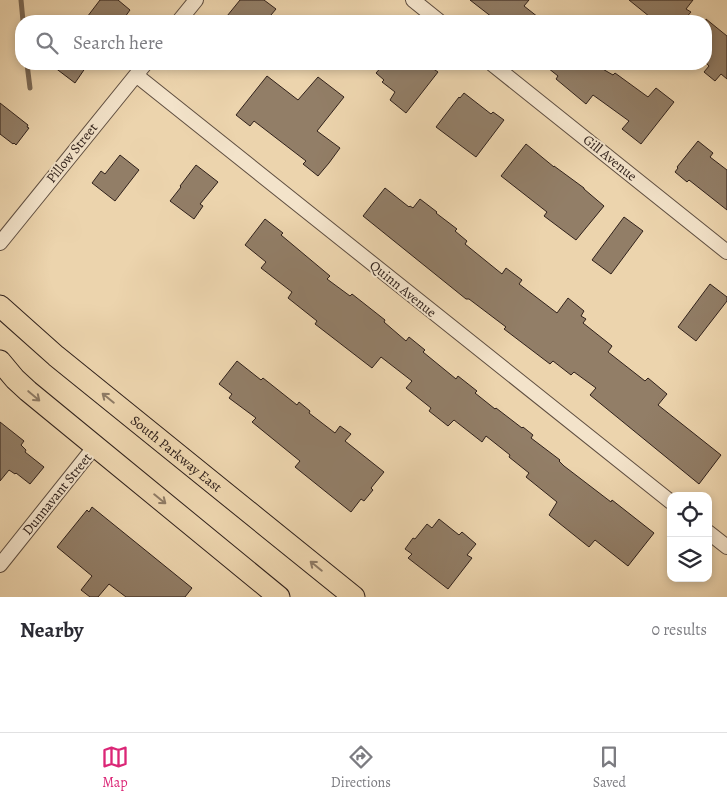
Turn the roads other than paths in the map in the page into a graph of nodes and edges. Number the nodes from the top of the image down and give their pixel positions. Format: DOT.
graph roads {
  1 [pos="196,0"];
  2 [pos="412,0"];
  3 [pos="184,15"];
  4 [pos="431,15"];
  5 [pos="139,70"];
  6 [pos="141,70"];
  7 [pos="500,70"];
  8 [pos="0,243"];
  9 [pos="727,252"];
  10 [pos="0,306"];
  11 [pos="0,361"];
  12 [pos="95,446"];
  13 [pos="667,499"];
  14 [pos="712,535"];
  15 [pos="727,547"];
  16 [pos="0,565"];
  17 [pos="279,597"];
  18 [pos="354,597"];
  1 -- 3 [label="street"];
  2 -- 4 [label="street"];
  5 -- 8 [label="street, Pillow Street"];
  6 -- 13 [label="street, Quinn Avenue"];
  7 -- 9 [label="street, Gill Avenue"];
  18 -- 10 [label="main road, South Parkway East, one-way"];
  11 -- 12 [label="main road, one-way"];
  12 -- 16 [label="street, Dunnavant Street"];
  12 -- 17 [label="main road, one-way"];
  14 -- 15 [label="street"];
}
